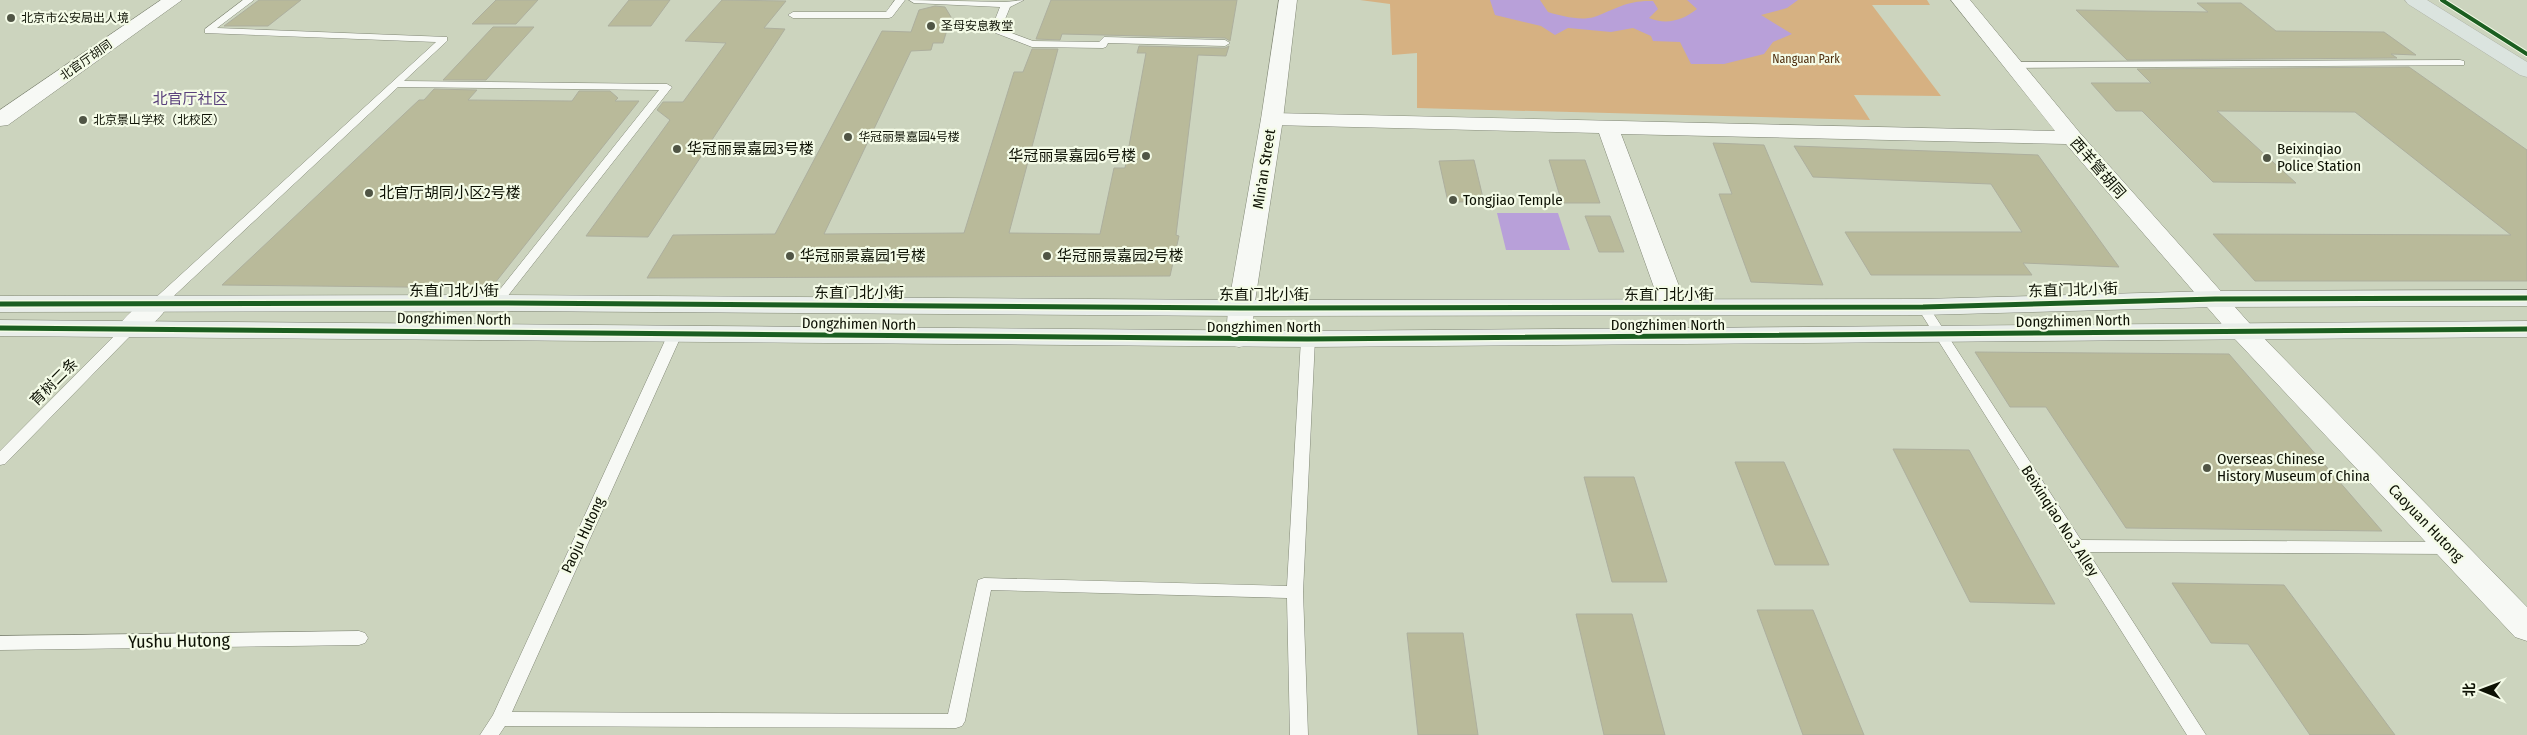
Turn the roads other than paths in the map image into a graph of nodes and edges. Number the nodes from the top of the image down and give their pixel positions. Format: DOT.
graph roads {
  1 [pos="173,0"];
  2 [pos="249,0"];
  3 [pos="900,0"];
  4 [pos="914,0"];
  5 [pos="1019,0"];
  6 [pos="1288,0"];
  7 [pos="1960,0"];
  8 [pos="2414,0"];
  9 [pos="2442,0"];
  10 [pos="1006,4"];
  11 [pos="793,15"];
  12 [pos="1225,43"];
  13 [pos="2527,54"];
  14 [pos="2460,63"];
  15 [pos="2013,65"];
  16 [pos="2527,72"];
  17 [pos="396,84"];
  18 [pos="1272,119"];
  19 [pos="0,120"];
  20 [pos="1607,126"];
  21 [pos="2072,138"];
  22 [pos="2527,298"];
  23 [pos="2215,299"];
  24 [pos="495,303"];
  25 [pos="0,304"];
  26 [pos="157,304"];
  27 [pos="1923,307"];
  28 [pos="1241,308"];
  29 [pos="1674,308"];
  30 [pos="0,328"];
  31 [pos="130,328"];
  32 [pos="2527,329"];
  33 [pos="2242,331"];
  34 [pos="675,334"];
  35 [pos="1940,336"];
  36 [pos="1239,339"];
  37 [pos="1308,339"];
  38 [pos="0,460"];
  39 [pos="2076,546"];
  40 [pos="2450,548"];
  41 [pos="1295,592"];
  42 [pos="2527,628"];
  43 [pos="359,638"];
  44 [pos="0,643"];
  45 [pos="500,719"];
  46 [pos="489,735"];
  47 [pos="1299,735"];
  48 [pos="2197,735"];
  1 -- 19 [label="street, 北官厅胡同"];
  2 -- 17 [label="lane"];
  3 -- 11 [label="lane"];
  4 -- 10 [label="lane"];
  5 -- 10 [label="lane"];
  6 -- 18 [label="street, Min'an Street"];
  7 -- 15 [label="street, 西羊管胡同"];
  8 -- 16 [label="main road"];
  9 -- 13 [label="main road"];
  10 -- 12 [label="lane"];
  14 -- 15 [label="lane"];
  15 -- 21 [label="street, 西羊管胡同"];
  17 -- 24 [label="lane"];
  17 -- 26 [label="lane"];
  18 -- 20 [label="street"];
  18 -- 28 [label="street, Min'an Street"];
  20 -- 21 [label="street"];
  20 -- 29 [label="street"];
  21 -- 23 [label="street, 西羊管胡同"];
  22 -- 23 [label="main road, 东直门北小街"];
  23 -- 27 [label="main road, 东直门北小街"];
  23 -- 33 [label="street, 西羊管胡同"];
  24 -- 26 [label="main road, 东直门北小街"];
  24 -- 28 [label="main road, 东直门北小街"];
  25 -- 26 [label="main road, 东直门北小街"];
  26 -- 31 [label="street"];
  27 -- 29 [label="main road, 东直门北小街"];
  27 -- 35 [label="lane, Beixinqiao No.3 Alley"];
  28 -- 29 [label="main road, 东直门北小街"];
  28 -- 36 [label="street, Min'an Street"];
  30 -- 31 [label="main road, Dongzhimen North"];
  31 -- 34 [label="main road, Dongzhimen North"];
  31 -- 38 [label="lane, 育树二条"];
  32 -- 33 [label="main road, Dongzhimen North"];
  33 -- 35 [label="main road, Dongzhimen North"];
  33 -- 40 [label="street, Caoyuan Hutong"];
  34 -- 36 [label="main road, Dongzhimen North"];
  34 -- 45 [label="lane, Paoju Hutong"];
  35 -- 37 [label="main road, Dongzhimen North"];
  35 -- 39 [label="lane, Beixinqiao No.3 Alley"];
  36 -- 37 [label="main road, Dongzhimen North"];
  37 -- 41 [label="lane"];
  39 -- 40 [label="lane"];
  39 -- 48 [label="lane, Beixinqiao No.3 Alley"];
  40 -- 42 [label="street, Caoyuan Hutong"];
  41 -- 45 [label="lane"];
  41 -- 47 [label="lane"];
  43 -- 44 [label="lane, Yushu Hutong"];
  45 -- 46 [label="lane, Paoju Hutong"];
}
